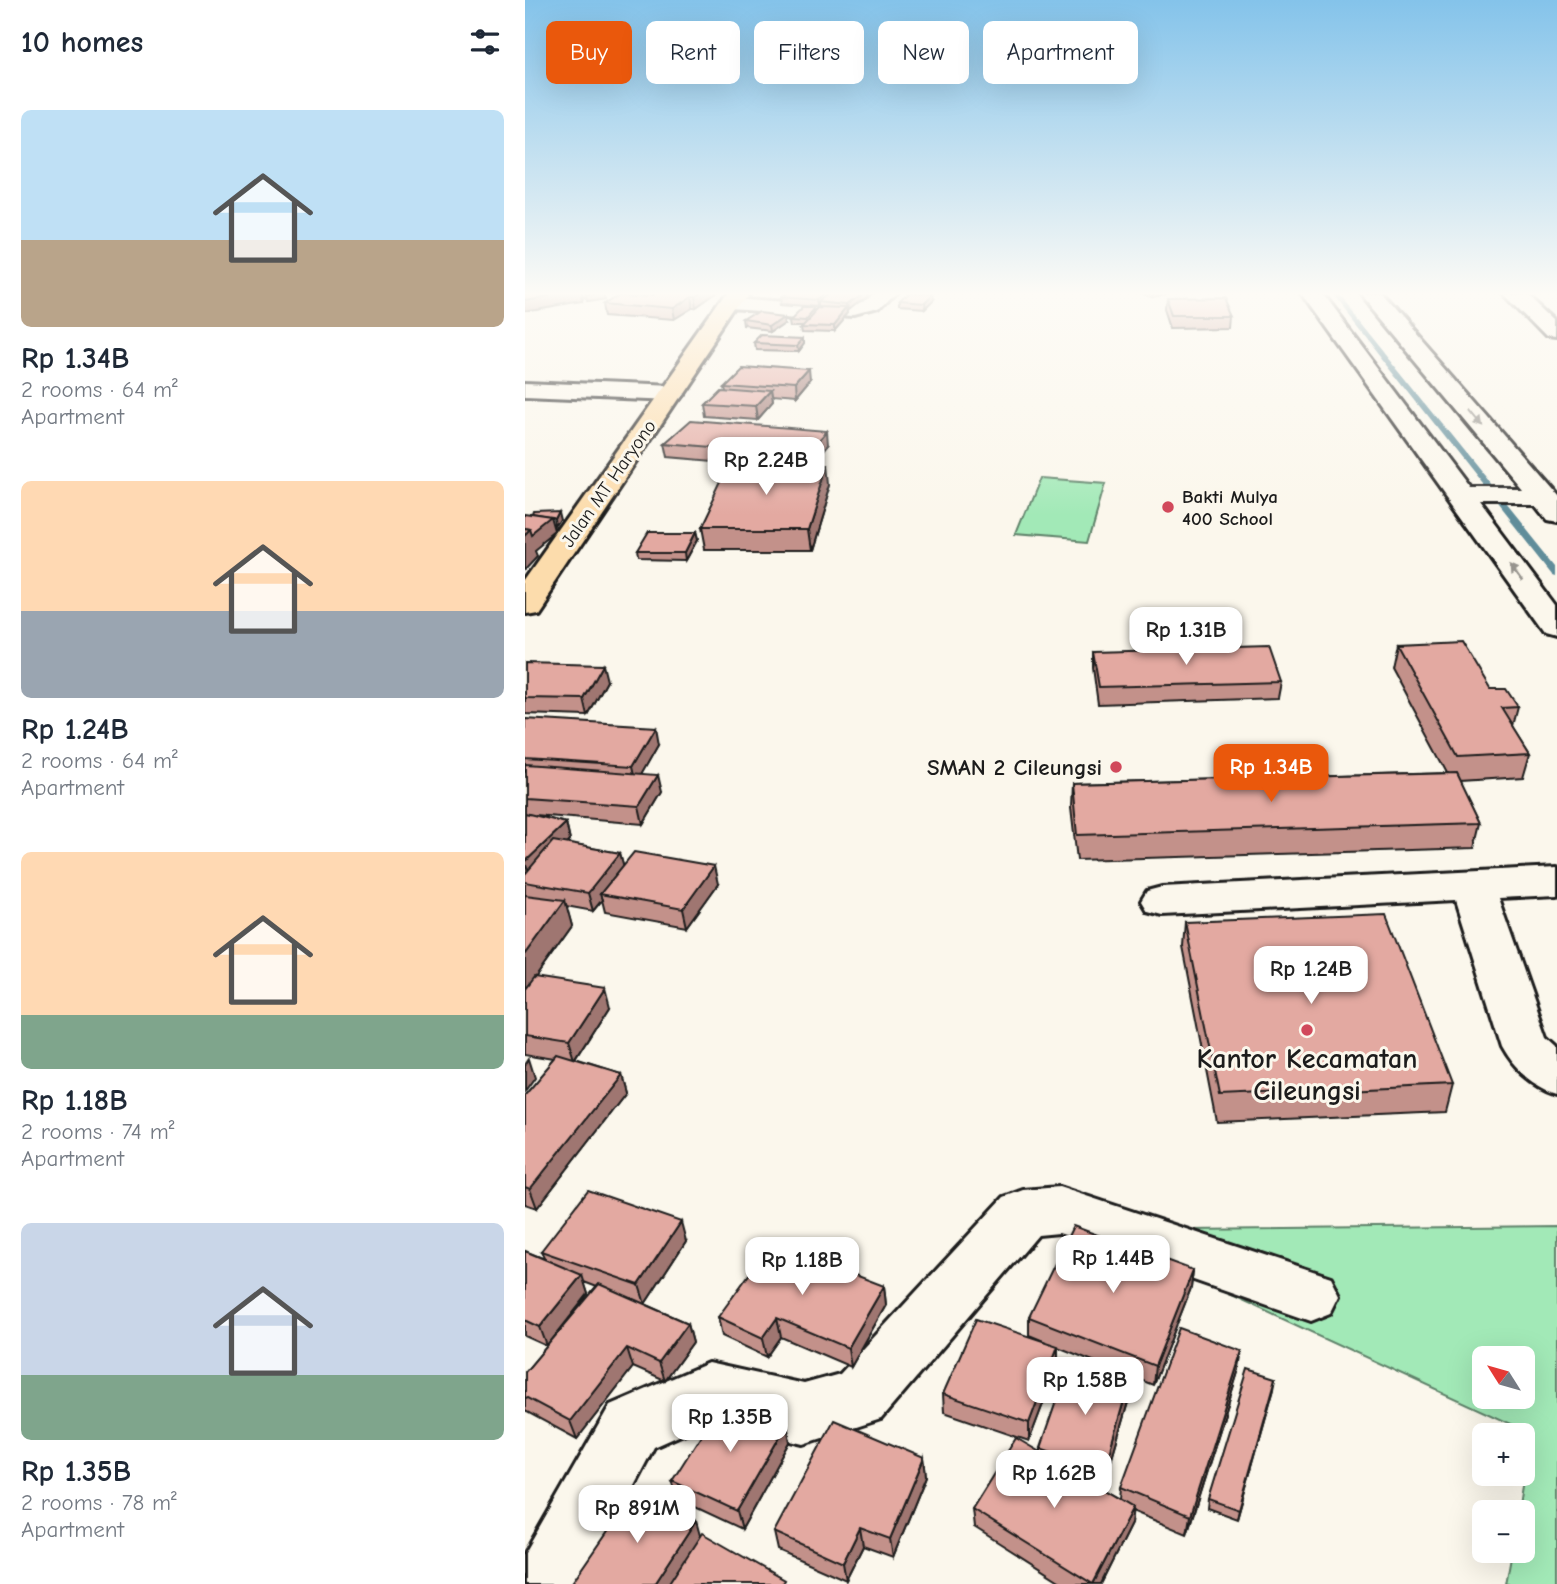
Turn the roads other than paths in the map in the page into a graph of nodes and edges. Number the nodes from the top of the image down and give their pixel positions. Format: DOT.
graph roads {
  1 [pos="689,367"];
  2 [pos="1367,367"];
  3 [pos="1429,367"];
  4 [pos="525,388"];
  5 [pos="670,394"];
  6 [pos="1464,496"];
  7 [pos="1540,502"];
  8 [pos="525,603"];
  9 [pos="1557,626"];
  10 [pos="1557,881"];
  11 [pos="1473,886"];
  12 [pos="1163,901"];
  13 [pos="1557,1075"];
  14 [pos="1311,1295"];
  15 [pos="545,1584"];
  1 -- 5 [label="main road, Jalan MT Haryono"];
  2 -- 6 [label="street"];
  3 -- 7 [label="street, one-way"];
  4 -- 5 [label="street"];
  5 -- 8 [label="main road, Jalan MT Haryono"];
  6 -- 7 [label="street"];
  9 -- 6 [label="street, one-way"];
  10 -- 11 [label="street"];
  11 -- 12 [label="street"];
  11 -- 13 [label="street"];
  14 -- 15 [label="street"];
}
